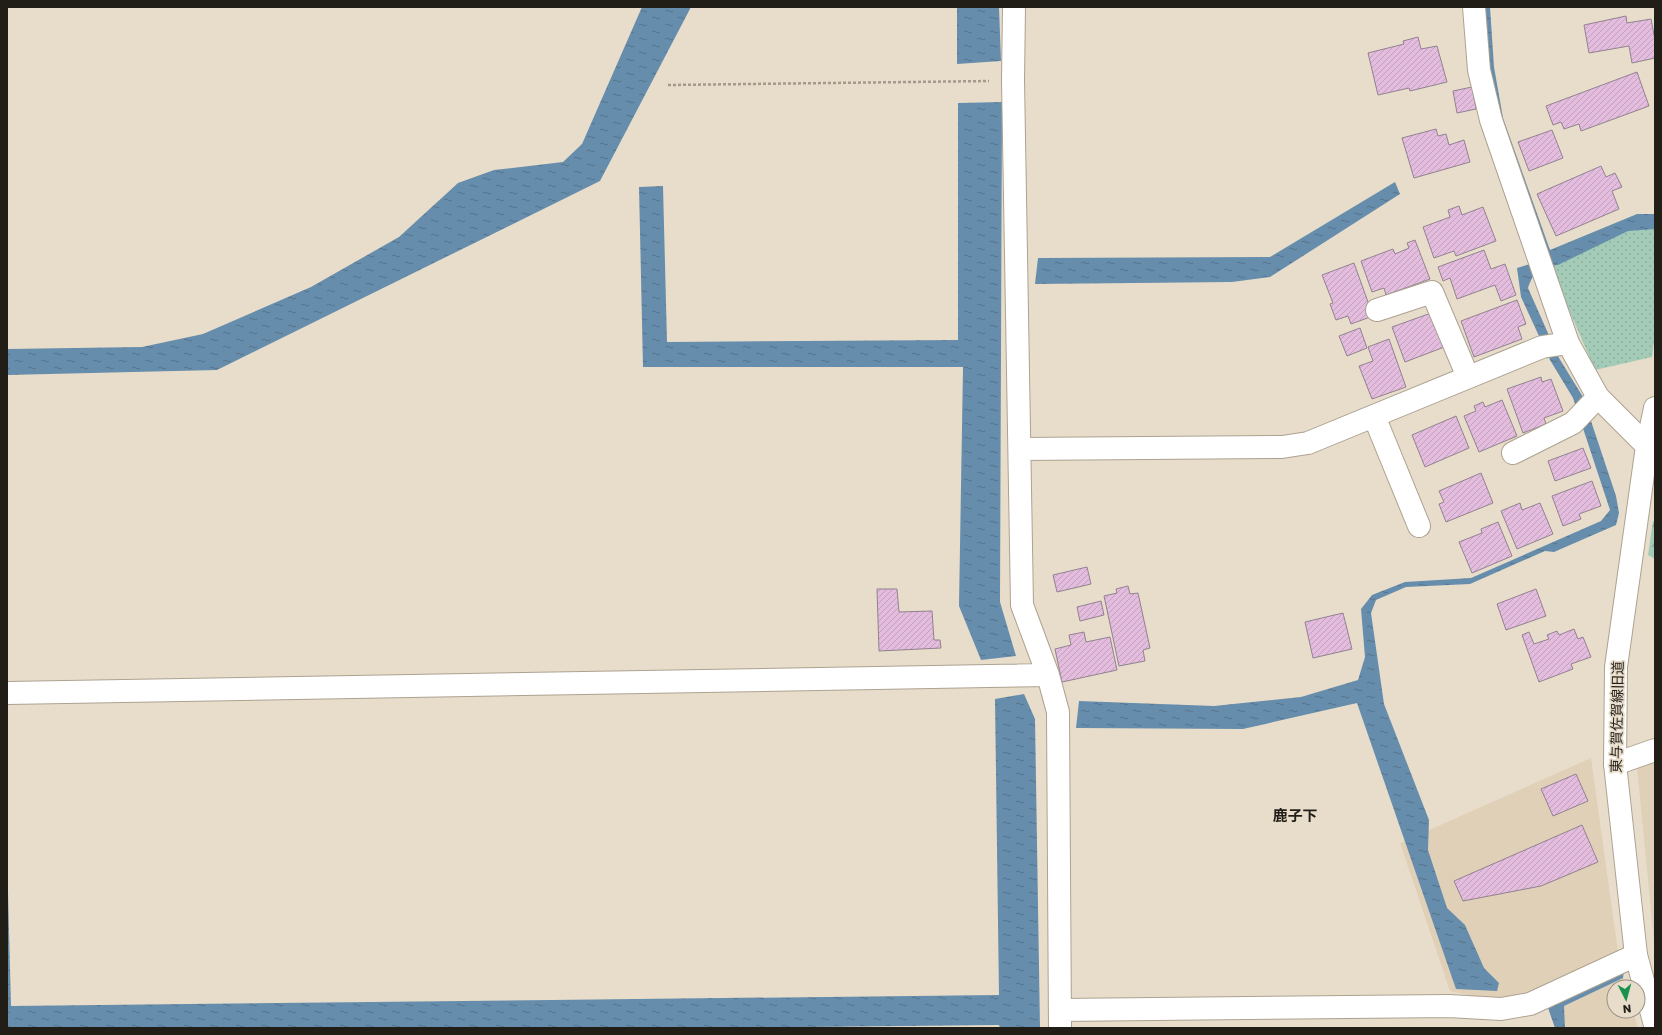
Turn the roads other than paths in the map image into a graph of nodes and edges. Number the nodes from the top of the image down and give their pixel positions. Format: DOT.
graph roads {
  1 [pos="1014,7"];
  2 [pos="1474,7"];
  3 [pos="1377,310"];
  4 [pos="1557,344"];
  5 [pos="1468,377"];
  6 [pos="1595,400"];
  7 [pos="1655,408"];
  8 [pos="1374,416"];
  9 [pos="1647,446"];
  10 [pos="1020,450"];
  11 [pos="1513,452"];
  12 [pos="1419,526"];
  13 [pos="1048,675"];
  14 [pos="9,693"];
  15 [pos="1655,750"];
  16 [pos="1614,764"];
  17 [pos="1636,955"];
  18 [pos="1060,1019"];
  19 [pos="1655,1025"];
  1 -- 10 [label="street"];
  2 -- 4 [label="street"];
  3 -- 5 [label="street"];
  4 -- 5 [label="street"];
  4 -- 6 [label="street"];
  5 -- 8 [label="street"];
  6 -- 9 [label="street"];
  6 -- 11 [label="street"];
  7 -- 9 [label="street, 東与賀佐賀線旧道"];
  8 -- 10 [label="street"];
  8 -- 12 [label="street"];
  9 -- 16 [label="street, 東与賀佐賀線旧道"];
  10 -- 13 [label="street"];
  13 -- 14 [label="street"];
  13 -- 18 [label="street"];
  15 -- 16 [label="street"];
  16 -- 17 [label="street, 東与賀佐賀線旧道"];
  17 -- 18 [label="street"];
  17 -- 19 [label="street, 東与賀佐賀線旧道"];
}
